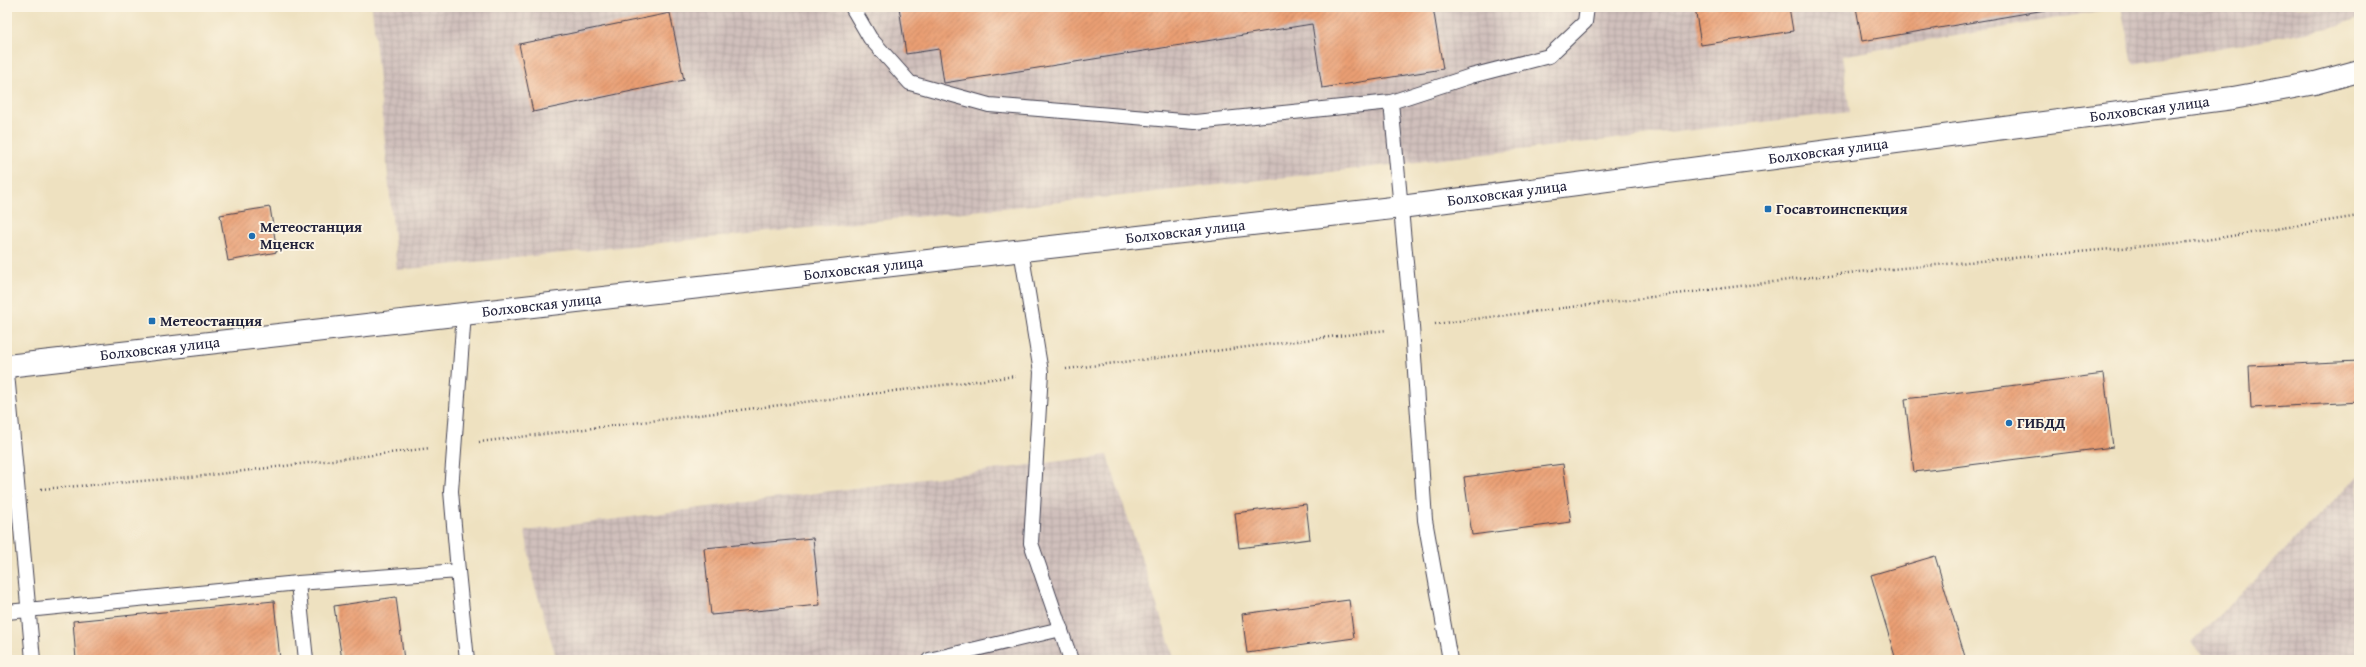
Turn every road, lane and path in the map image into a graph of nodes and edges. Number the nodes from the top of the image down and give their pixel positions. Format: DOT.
graph roads {
  1 [pos="852,7"];
  2 [pos="1587,7"];
  3 [pos="2359,71"];
  4 [pos="1391,102"];
  5 [pos="1401,207"];
  6 [pos="2359,216"];
  7 [pos="1021,250"];
  8 [pos="464,313"];
  9 [pos="1412,327"];
  10 [pos="7,366"];
  11 [pos="1041,372"];
  12 [pos="7,373"];
  13 [pos="454,446"];
  14 [pos="18,491"];
  15 [pos="458,571"];
  16 [pos="298,583"];
  17 [pos="28,610"];
  18 [pos="7,612"];
  19 [pos="1061,629"];
  20 [pos="32,660"];
  21 [pos="306,660"];
  22 [pos="467,660"];
  23 [pos="929,660"];
  24 [pos="1072,660"];
  25 [pos="1450,660"];
  1 -- 4 [label="lane"];
  2 -- 4 [label="lane"];
  3 -- 5 [label="main road, Болховская улица"];
  4 -- 5 [label="lane"];
  5 -- 7 [label="main road, Болховская улица"];
  5 -- 9 [label="lane"];
  6 -- 9 [label="path"];
  7 -- 8 [label="main road, Болховская улица"];
  7 -- 11 [label="lane"];
  8 -- 10 [label="main road, Болховская улица"];
  8 -- 13 [label="lane"];
  9 -- 11 [label="path"];
  9 -- 25 [label="lane"];
  11 -- 13 [label="path"];
  11 -- 19 [label="lane"];
  12 -- 14 [label="lane"];
  13 -- 14 [label="path"];
  13 -- 15 [label="lane"];
  14 -- 17 [label="lane"];
  15 -- 16 [label="lane"];
  15 -- 22 [label="lane"];
  16 -- 17 [label="lane"];
  16 -- 21 [label="lane"];
  17 -- 18 [label="lane"];
  17 -- 20 [label="lane"];
  19 -- 23 [label="lane"];
  19 -- 24 [label="lane"];
}
